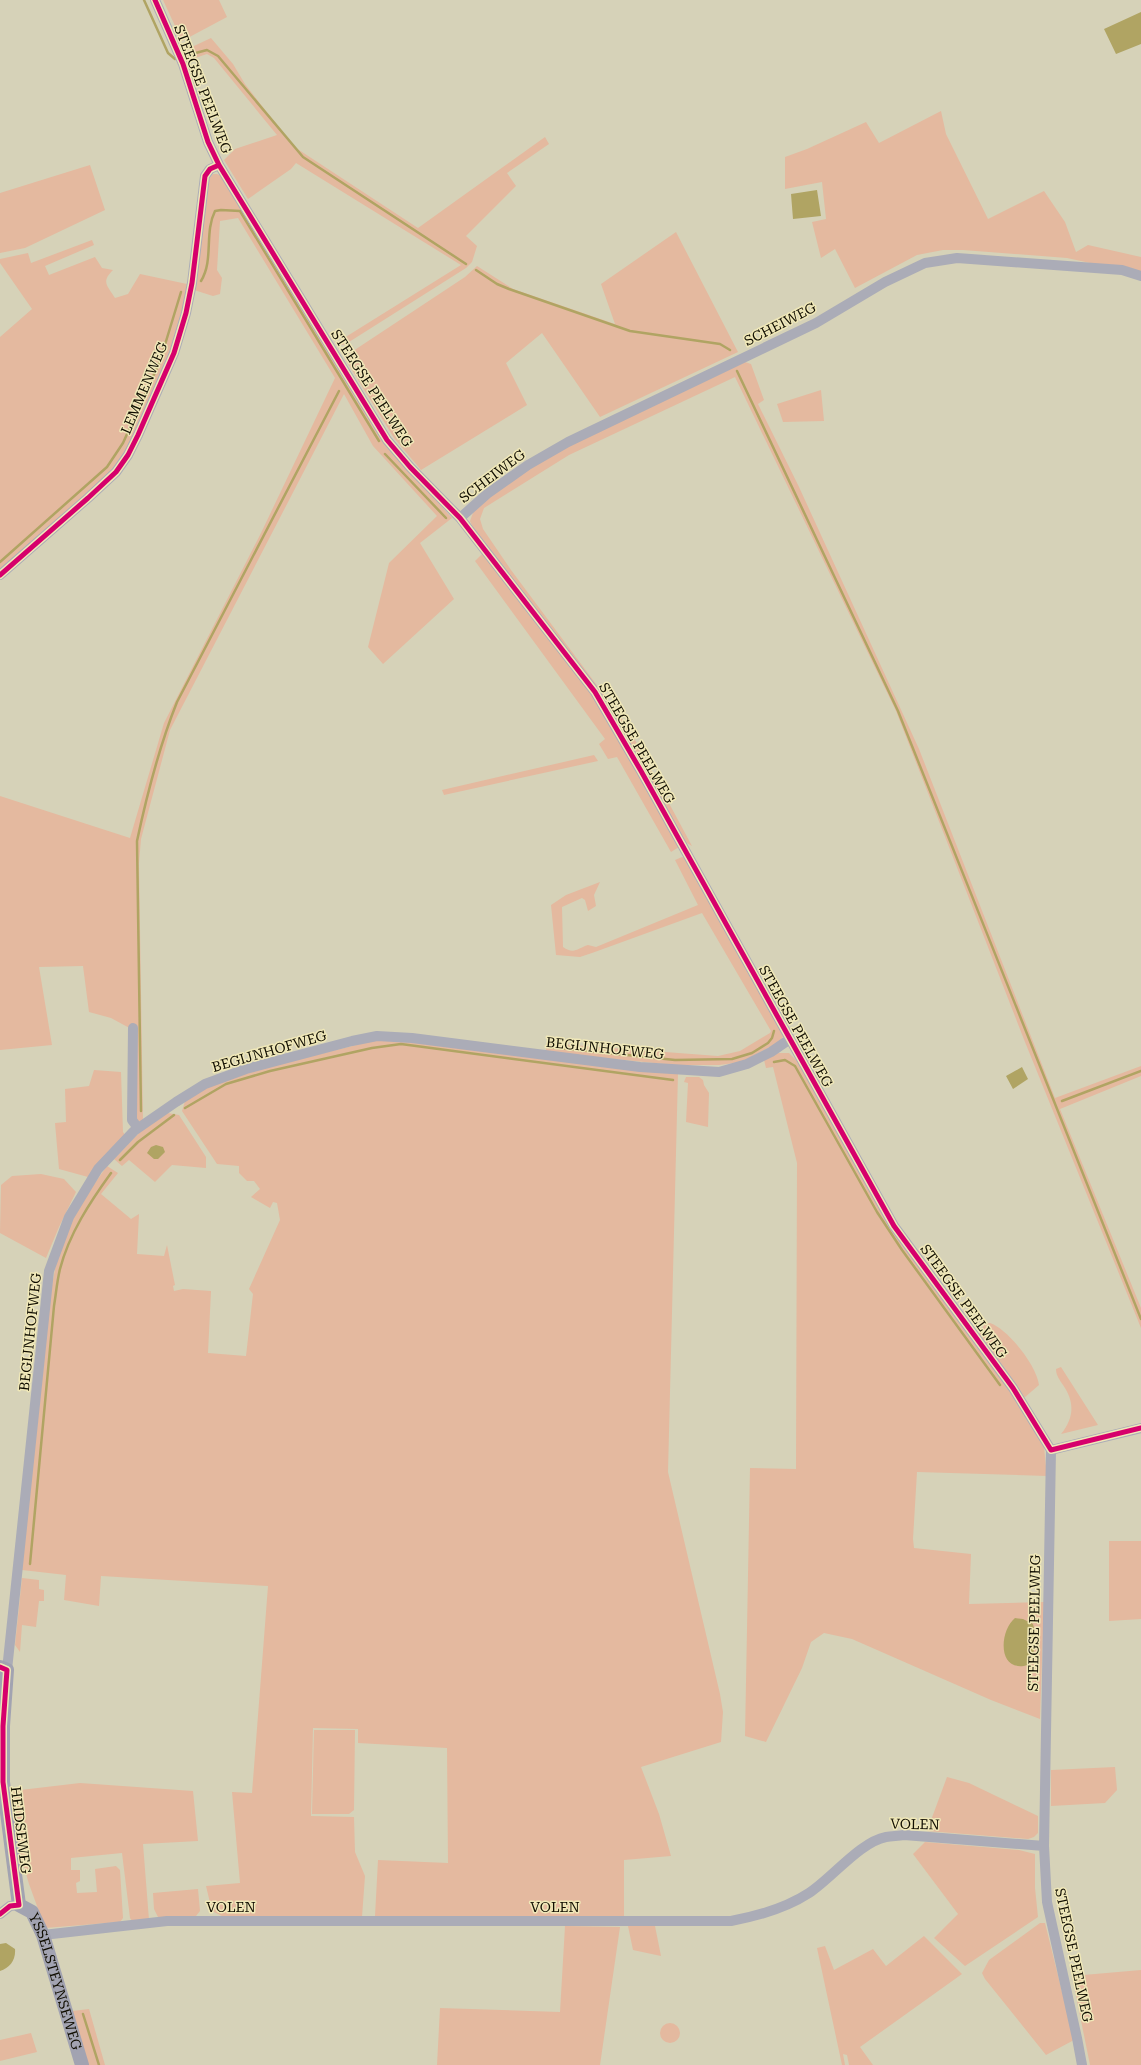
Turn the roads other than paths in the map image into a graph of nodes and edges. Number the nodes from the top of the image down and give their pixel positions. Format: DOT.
graph roads {
  1 [pos="155,0"];
  2 [pos="220,165"];
  3 [pos="1141,276"];
  4 [pos="460,518"];
  5 [pos="0,574"];
  6 [pos="133,1028"];
  7 [pos="790,1039"];
  8 [pos="138,1128"];
  9 [pos="1141,1428"];
  10 [pos="1051,1450"];
  11 [pos="4,1668"];
  12 [pos="1044,1846"];
  13 [pos="19,1905"];
  14 [pos="0,1914"];
  15 [pos="43,1935"];
  16 [pos="82,2065"];
  17 [pos="1082,2065"];
  1 -- 2 [label="street, STEEGSE PEELWEG"];
  2 -- 4 [label="street, STEEGSE PEELWEG"];
  2 -- 5 [label="street, LEMMENWEG"];
  3 -- 4 [label="street, SCHEIWEG"];
  4 -- 7 [label="street, STEEGSE PEELWEG"];
  6 -- 8 [label="street"];
  7 -- 8 [label="street, BEGIJNHOFWEG"];
  7 -- 10 [label="street, STEEGSE PEELWEG"];
  8 -- 11 [label="street, BEGIJNHOFWEG"];
  9 -- 10 [label="street"];
  10 -- 12 [label="street, STEEGSE PEELWEG"];
  11 -- 13 [label="street, HEIDSEWEG"];
  12 -- 15 [label="street, VOLEN"];
  12 -- 17 [label="street, STEEGSE PEELWEG"];
  13 -- 14 [label="street"];
  13 -- 15 [label="street, YSSELSTEYNSEWEG"];
  15 -- 16 [label="street, YSSELSTEYNSEWEG"];
}
